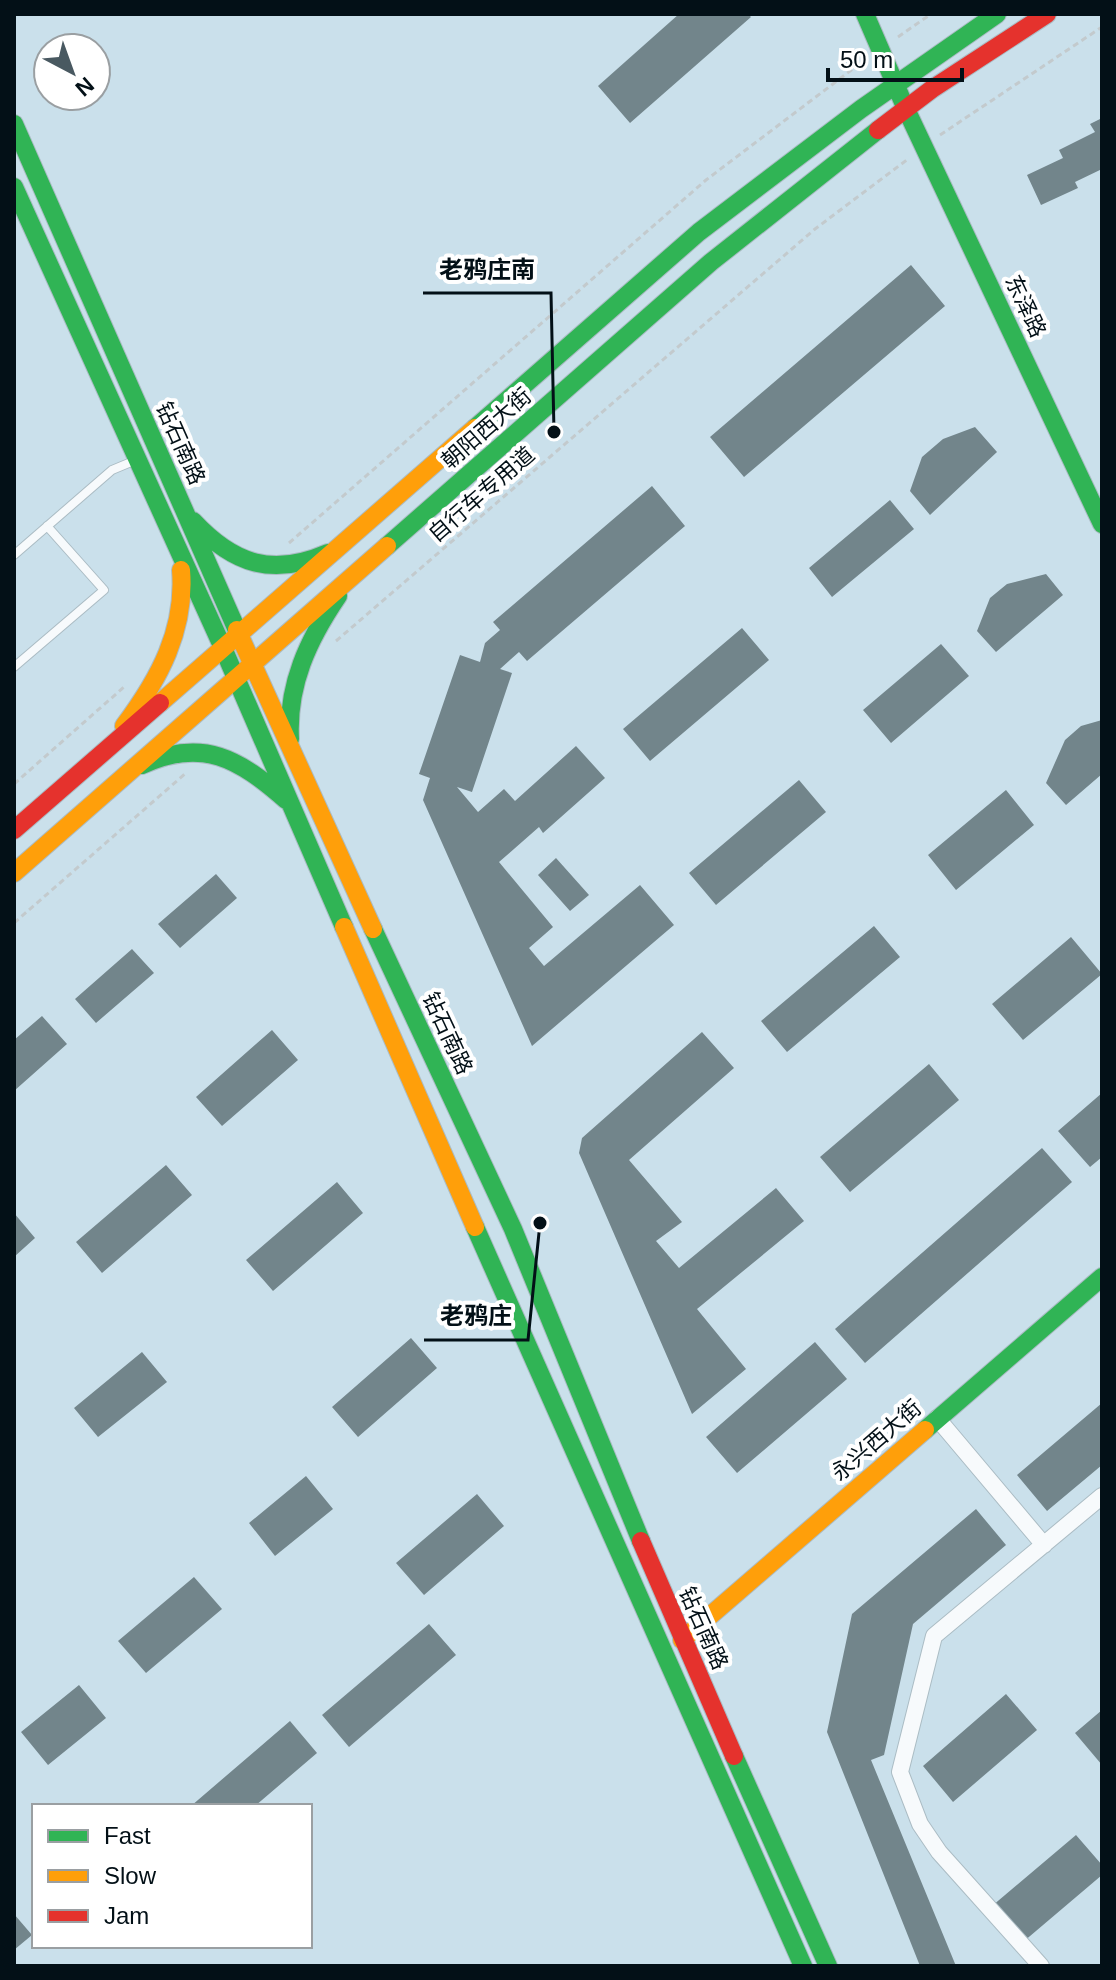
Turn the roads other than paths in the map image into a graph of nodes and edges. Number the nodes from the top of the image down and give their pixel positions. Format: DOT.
graph roads {
  1 [pos="865,14"];
  2 [pos="997,14"];
  3 [pos="1047,14"];
  4 [pos="895,85"];
  5 [pos="906,109"];
  6 [pos="14,124"];
  7 [pos="14,187"];
  8 [pos="137,460"];
  9 [pos="184,510"];
  10 [pos="1102,524"];
  11 [pos="47,526"];
  12 [pos="177,548"];
  13 [pos="334,551"];
  14 [pos="14,555"];
  15 [pos="351,578"];
  16 [pos="239,634"];
  17 [pos="223,648"];
  18 [pos="252,665"];
  19 [pos="14,667"];
  20 [pos="236,679"];
  21 [pos="107,749"];
  22 [pos="292,753"];
  23 [pos="130,772"];
  24 [pos="291,805"];
  25 [pos="20,820"];
  26 [pos="14,873"];
  27 [pos="1102,1277"];
  28 [pos="937,1418"];
  29 [pos="1102,1496"];
  30 [pos="1044,1545"];
  31 [pos="682,1640"];
  32 [pos="803,1966"];
  33 [pos="828,1966"];
  34 [pos="1041,1966"];
  1 -- 4 [label="main road, 东泽路"];
  2 -- 4 [label="main road, 朝阳西大街"];
  3 -- 5 [label="main road, 朝阳西大街"];
  4 -- 5 [label="main road, 东泽路"];
  4 -- 13 [label="main road, 朝阳西大街"];
  5 -- 10 [label="main road, 东泽路"];
  5 -- 15 [label="main road, 朝阳西大街"];
  6 -- 9 [label="main road, 钻石南路"];
  7 -- 8 [label="main road, 钻石南路"];
  8 -- 11 [label="lane"];
  8 -- 12 [label="main road, 钻石南路"];
  9 -- 13 [label="main road"];
  9 -- 16 [label="main road, 钻石南路"];
  11 -- 14 [label="lane"];
  11 -- 19 [label="lane"];
  12 -- 17 [label="main road, 钻石南路"];
  12 -- 21 [label="main road"];
  13 -- 16 [label="main road, 朝阳西大街"];
  15 -- 18 [label="main road, 朝阳西大街"];
  15 -- 22 [label="main road"];
  16 -- 17 [label="main road, 朝阳西大街"];
  16 -- 18 [label="main road, 钻石南路"];
  17 -- 20 [label="main road, 钻石南路"];
  17 -- 21 [label="main road, 朝阳西大街"];
  18 -- 20 [label="main road, 朝阳西大街"];
  18 -- 22 [label="main road, 钻石南路"];
  20 -- 23 [label="main road, 朝阳西大街"];
  20 -- 24 [label="main road, 钻石南路"];
  21 -- 25 [label="main road, 朝阳西大街"];
  22 -- 31 [label="main road, 钻石南路"];
  23 -- 24 [label="main road"];
  23 -- 26 [label="main road, 朝阳西大街"];
  24 -- 32 [label="main road, 钻石南路"];
  27 -- 28 [label="main road, 永兴西大街"];
  28 -- 30 [label="street"];
  28 -- 31 [label="main road, 永兴西大街"];
  29 -- 30 [label="street"];
  30 -- 34 [label="street"];
  31 -- 33 [label="main road, 钻石南路"];
}
